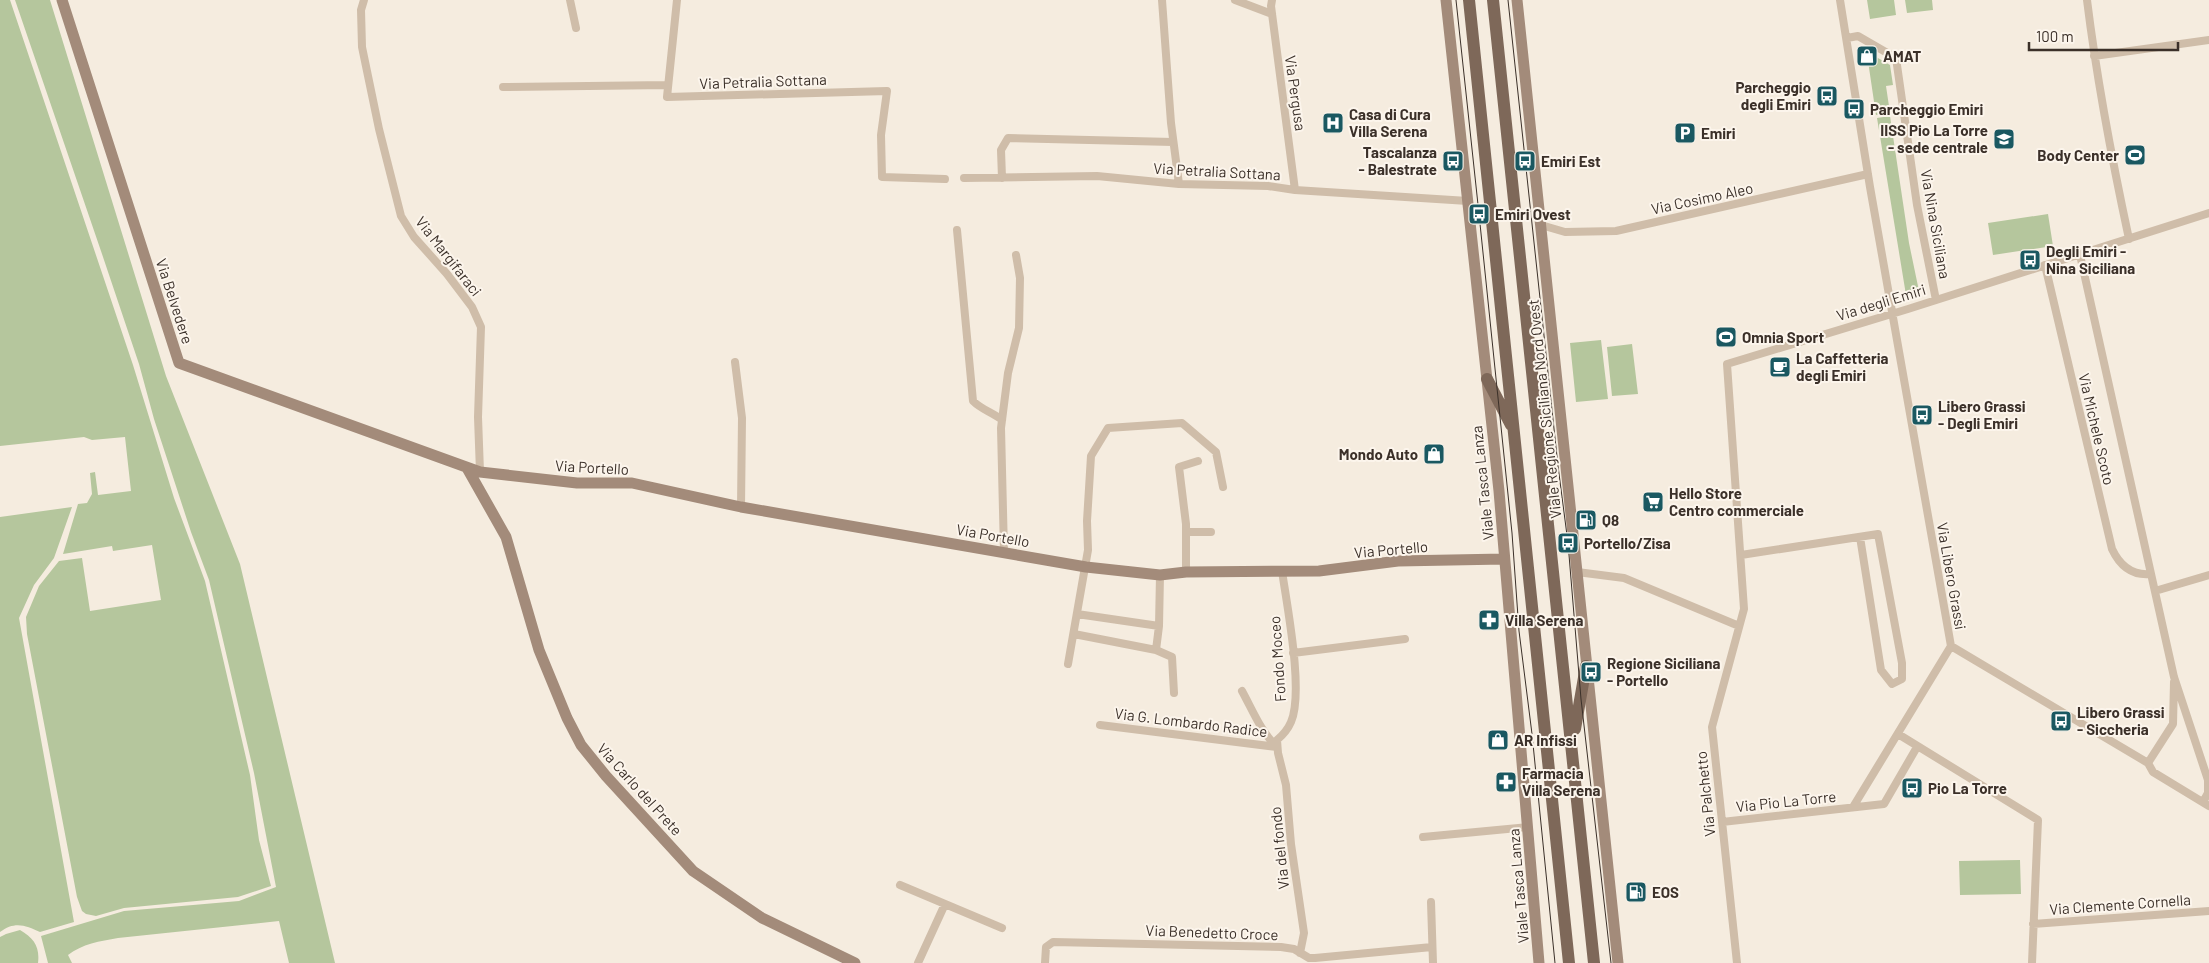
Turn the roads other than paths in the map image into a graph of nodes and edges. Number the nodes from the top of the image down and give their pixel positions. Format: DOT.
graph roads {
  1 [pos="62,0"];
  2 [pos="364,0"];
  3 [pos="570,0"];
  4 [pos="678,0"];
  5 [pos="1162,0"];
  6 [pos="1236,0"];
  7 [pos="1272,0"];
  8 [pos="1446,0"];
  9 [pos="1469,0"];
  10 [pos="1493,0"];
  11 [pos="1517,0"];
  12 [pos="1840,0"];
  13 [pos="2087,0"];
  14 [pos="1272,14"];
  15 [pos="576,28"];
  16 [pos="1847,38"];
  17 [pos="2209,40"];
  18 [pos="2094,56"];
  19 [pos="668,85"];
  20 [pos="502,87"];
  21 [pos="1173,142"];
  22 [pos="1868,174"];
  23 [pos="964,178"];
  24 [pos="1002,178"];
  25 [pos="946,179"];
  26 [pos="1179,184"];
  27 [pos="1295,190"];
  28 [pos="1468,201"];
  29 [pos="2209,213"];
  30 [pos="1541,225"];
  31 [pos="958,230"];
  32 [pos="2129,239"];
  33 [pos="1016,255"];
  34 [pos="2080,255"];
  35 [pos="2045,265"];
  36 [pos="1936,300"];
  37 [pos="1892,314"];
  38 [pos="735,362"];
  39 [pos="1487,379"];
  40 [pos="1002,420"];
  41 [pos="1514,432"];
  42 [pos="1198,462"];
  43 [pos="467,468"];
  44 [pos="480,472"];
  45 [pos="1223,487"];
  46 [pos="741,507"];
  47 [pos="1186,532"];
  48 [pos="1211,532"];
  49 [pos="1860,537"];
  50 [pos="1004,552"];
  51 [pos="1742,555"];
  52 [pos="1504,559"];
  53 [pos="1086,567"];
  54 [pos="1186,568"];
  55 [pos="1282,571"];
  56 [pos="1577,572"];
  57 [pos="2152,574"];
  58 [pos="1160,575"];
  59 [pos="2209,575"];
  60 [pos="2155,591"];
  61 [pos="1077,614"];
  62 [pos="1159,626"];
  63 [pos="1739,626"];
  64 [pos="1074,634"];
  65 [pos="1405,639"];
  66 [pos="1951,646"];
  67 [pos="1156,650"];
  68 [pos="1293,653"];
  69 [pos="1068,664"];
  70 [pos="1586,666"];
  71 [pos="2174,677"];
  72 [pos="1242,691"];
  73 [pos="1174,693"];
  74 [pos="2190,722"];
  75 [pos="2173,724"];
  76 [pos="1100,725"];
  77 [pos="1898,734"];
  78 [pos="1277,744"];
  79 [pos="1572,744"];
  80 [pos="1917,747"];
  81 [pos="2148,764"];
  82 [pos="2206,767"];
  83 [pos="2208,781"];
  84 [pos="2206,804"];
  85 [pos="1853,807"];
  86 [pos="1722,822"];
  87 [pos="1528,827"];
  88 [pos="1422,837"];
  89 [pos="900,885"];
  90 [pos="1431,902"];
  91 [pos="945,904"];
  92 [pos="2208,909"];
  93 [pos="2033,924"];
  94 [pos="1002,928"];
  95 [pos="1432,947"];
  96 [pos="1300,953"];
  97 [pos="855,963"];
  98 [pos="918,963"];
  99 [pos="1045,963"];
  100 [pos="1433,963"];
  101 [pos="1539,963"];
  102 [pos="1569,963"];
  103 [pos="1594,963"];
  104 [pos="1618,963"];
  105 [pos="1737,963"];
  106 [pos="2032,963"];
  1 -- 43 [label="street, Via Belvedere"];
  2 -- 44 [label="street, Via Margifaraci"];
  3 -- 15 [label="street"];
  4 -- 19 [label="street"];
  5 -- 21 [label="street"];
  6 -- 14 [label="street"];
  7 -- 14 [label="street, Via Pergusa"];
  8 -- 28 [label="street, Viale Tasca Lanza"];
  9 -- 41 [label="main road"];
  10 -- 79 [label="main road, Viale Regione Siciliana Nord Ovest"];
  11 -- 30 [label="street, Viale Regione Siciliana Nord Ovest"];
  12 -- 16 [label="street"];
  13 -- 18 [label="street"];
  14 -- 27 [label="street, Via Pergusa"];
  16 -- 22 [label="street"];
  16 -- 36 [label="street, Via Nina Siciliana"];
  17 -- 18 [label="street"];
  18 -- 32 [label="street"];
  19 -- 20 [label="street"];
  19 -- 25 [label="street, Via Petralia Sottana"];
  21 -- 24 [label="street"];
  21 -- 26 [label="street"];
  22 -- 30 [label="street, Via Cosimo Aleo"];
  22 -- 37 [label="street"];
  23 -- 24 [label="street, Via Petralia Sottana"];
  24 -- 26 [label="street, Via Petralia Sottana"];
  26 -- 27 [label="street, Via Petralia Sottana"];
  27 -- 28 [label="street, Via Petralia Sottana"];
  28 -- 39 [label="street, Viale Tasca Lanza"];
  29 -- 32 [label="street, Via degli Emiri"];
  30 -- 56 [label="street, Viale Regione Siciliana Nord Ovest"];
  31 -- 40 [label="street"];
  32 -- 34 [label="street, Via degli Emiri"];
  33 -- 40 [label="street"];
  34 -- 35 [label="street, Via degli Emiri"];
  34 -- 57 [label="street, Via Michele Scoto"];
  35 -- 36 [label="street, Via degli Emiri"];
  35 -- 57 [label="street, Via Michele Scoto"];
  36 -- 37 [label="street, Via degli Emiri"];
  37 -- 51 [label="street, Via degli Emiri"];
  37 -- 66 [label="street, Via Libero Grassi"];
  38 -- 46 [label="street"];
  39 -- 41 [label="main road"];
  39 -- 52 [label="street, Viale Tasca Lanza"];
  40 -- 50 [label="street"];
  41 -- 102 [label="main road"];
  42 -- 47 [label="street"];
  43 -- 44 [label="street, Via Belvedere"];
  43 -- 97 [label="street, Via Carlo del Prete"];
  44 -- 46 [label="street, Via Portello"];
  45 -- 53 [label="street"];
  46 -- 50 [label="street, Via Portello"];
  47 -- 48 [label="street"];
  47 -- 54 [label="street"];
  49 -- 49 [label="street"];
  49 -- 51 [label="street"];
  50 -- 53 [label="street, Via Portello"];
  51 -- 63 [label="street, Via degli Emiri"];
  52 -- 55 [label="street, Via Portello"];
  52 -- 87 [label="street, Viale Tasca Lanza"];
  53 -- 58 [label="street, Via Portello"];
  53 -- 61 [label="street"];
  54 -- 55 [label="street, Via Portello"];
  54 -- 58 [label="street, Via Portello"];
  55 -- 68 [label="street, Fondo Moceo"];
  56 -- 63 [label="street"];
  56 -- 70 [label="street, Viale Regione Siciliana Nord Ovest"];
  57 -- 60 [label="street, Via Michele Scoto"];
  58 -- 62 [label="street"];
  59 -- 60 [label="street"];
  60 -- 71 [label="street, Via Michele Scoto"];
  61 -- 62 [label="street"];
  61 -- 64 [label="street"];
  62 -- 67 [label="street"];
  63 -- 86 [label="street, Via Palchetto"];
  64 -- 67 [label="street"];
  64 -- 69 [label="street"];
  65 -- 68 [label="street"];
  66 -- 77 [label="street, Via Pio La Torre"];
  66 -- 81 [label="street, Via Libero Grassi"];
  67 -- 73 [label="street"];
  68 -- 78 [label="street, Fondo Moceo"];
  70 -- 79 [label="main road"];
  70 -- 104 [label="street, Viale Regione Siciliana Nord Ovest"];
  71 -- 74 [label="street"];
  71 -- 75 [label="street"];
  72 -- 78 [label="street"];
  74 -- 75 [label="street"];
  74 -- 82 [label="street"];
  75 -- 81 [label="street"];
  76 -- 78 [label="street, Via G. Lombardo Radice"];
  77 -- 80 [label="street"];
  77 -- 85 [label="street, Via Pio La Torre"];
  78 -- 96 [label="street, Via del fondo"];
  79 -- 103 [label="main road, Viale Regione Siciliana Nord Ovest"];
  80 -- 85 [label="street, Via Pio La Torre"];
  80 -- 93 [label="street"];
  81 -- 84 [label="street, Via Libero Grassi"];
  82 -- 83 [label="street"];
  83 -- 84 [label="street"];
  85 -- 86 [label="street, Via Pio La Torre"];
  86 -- 105 [label="street, Via Palchetto"];
  87 -- 88 [label="street"];
  87 -- 101 [label="street, Viale Tasca Lanza"];
  89 -- 91 [label="street"];
  90 -- 95 [label="street"];
  91 -- 94 [label="street"];
  91 -- 98 [label="street"];
  92 -- 93 [label="street, Via Clemente Cornella"];
  93 -- 106 [label="street"];
  95 -- 96 [label="street, Via Benedetto Croce"];
  95 -- 100 [label="street"];
  96 -- 99 [label="street, Via Benedetto Croce"];
}
